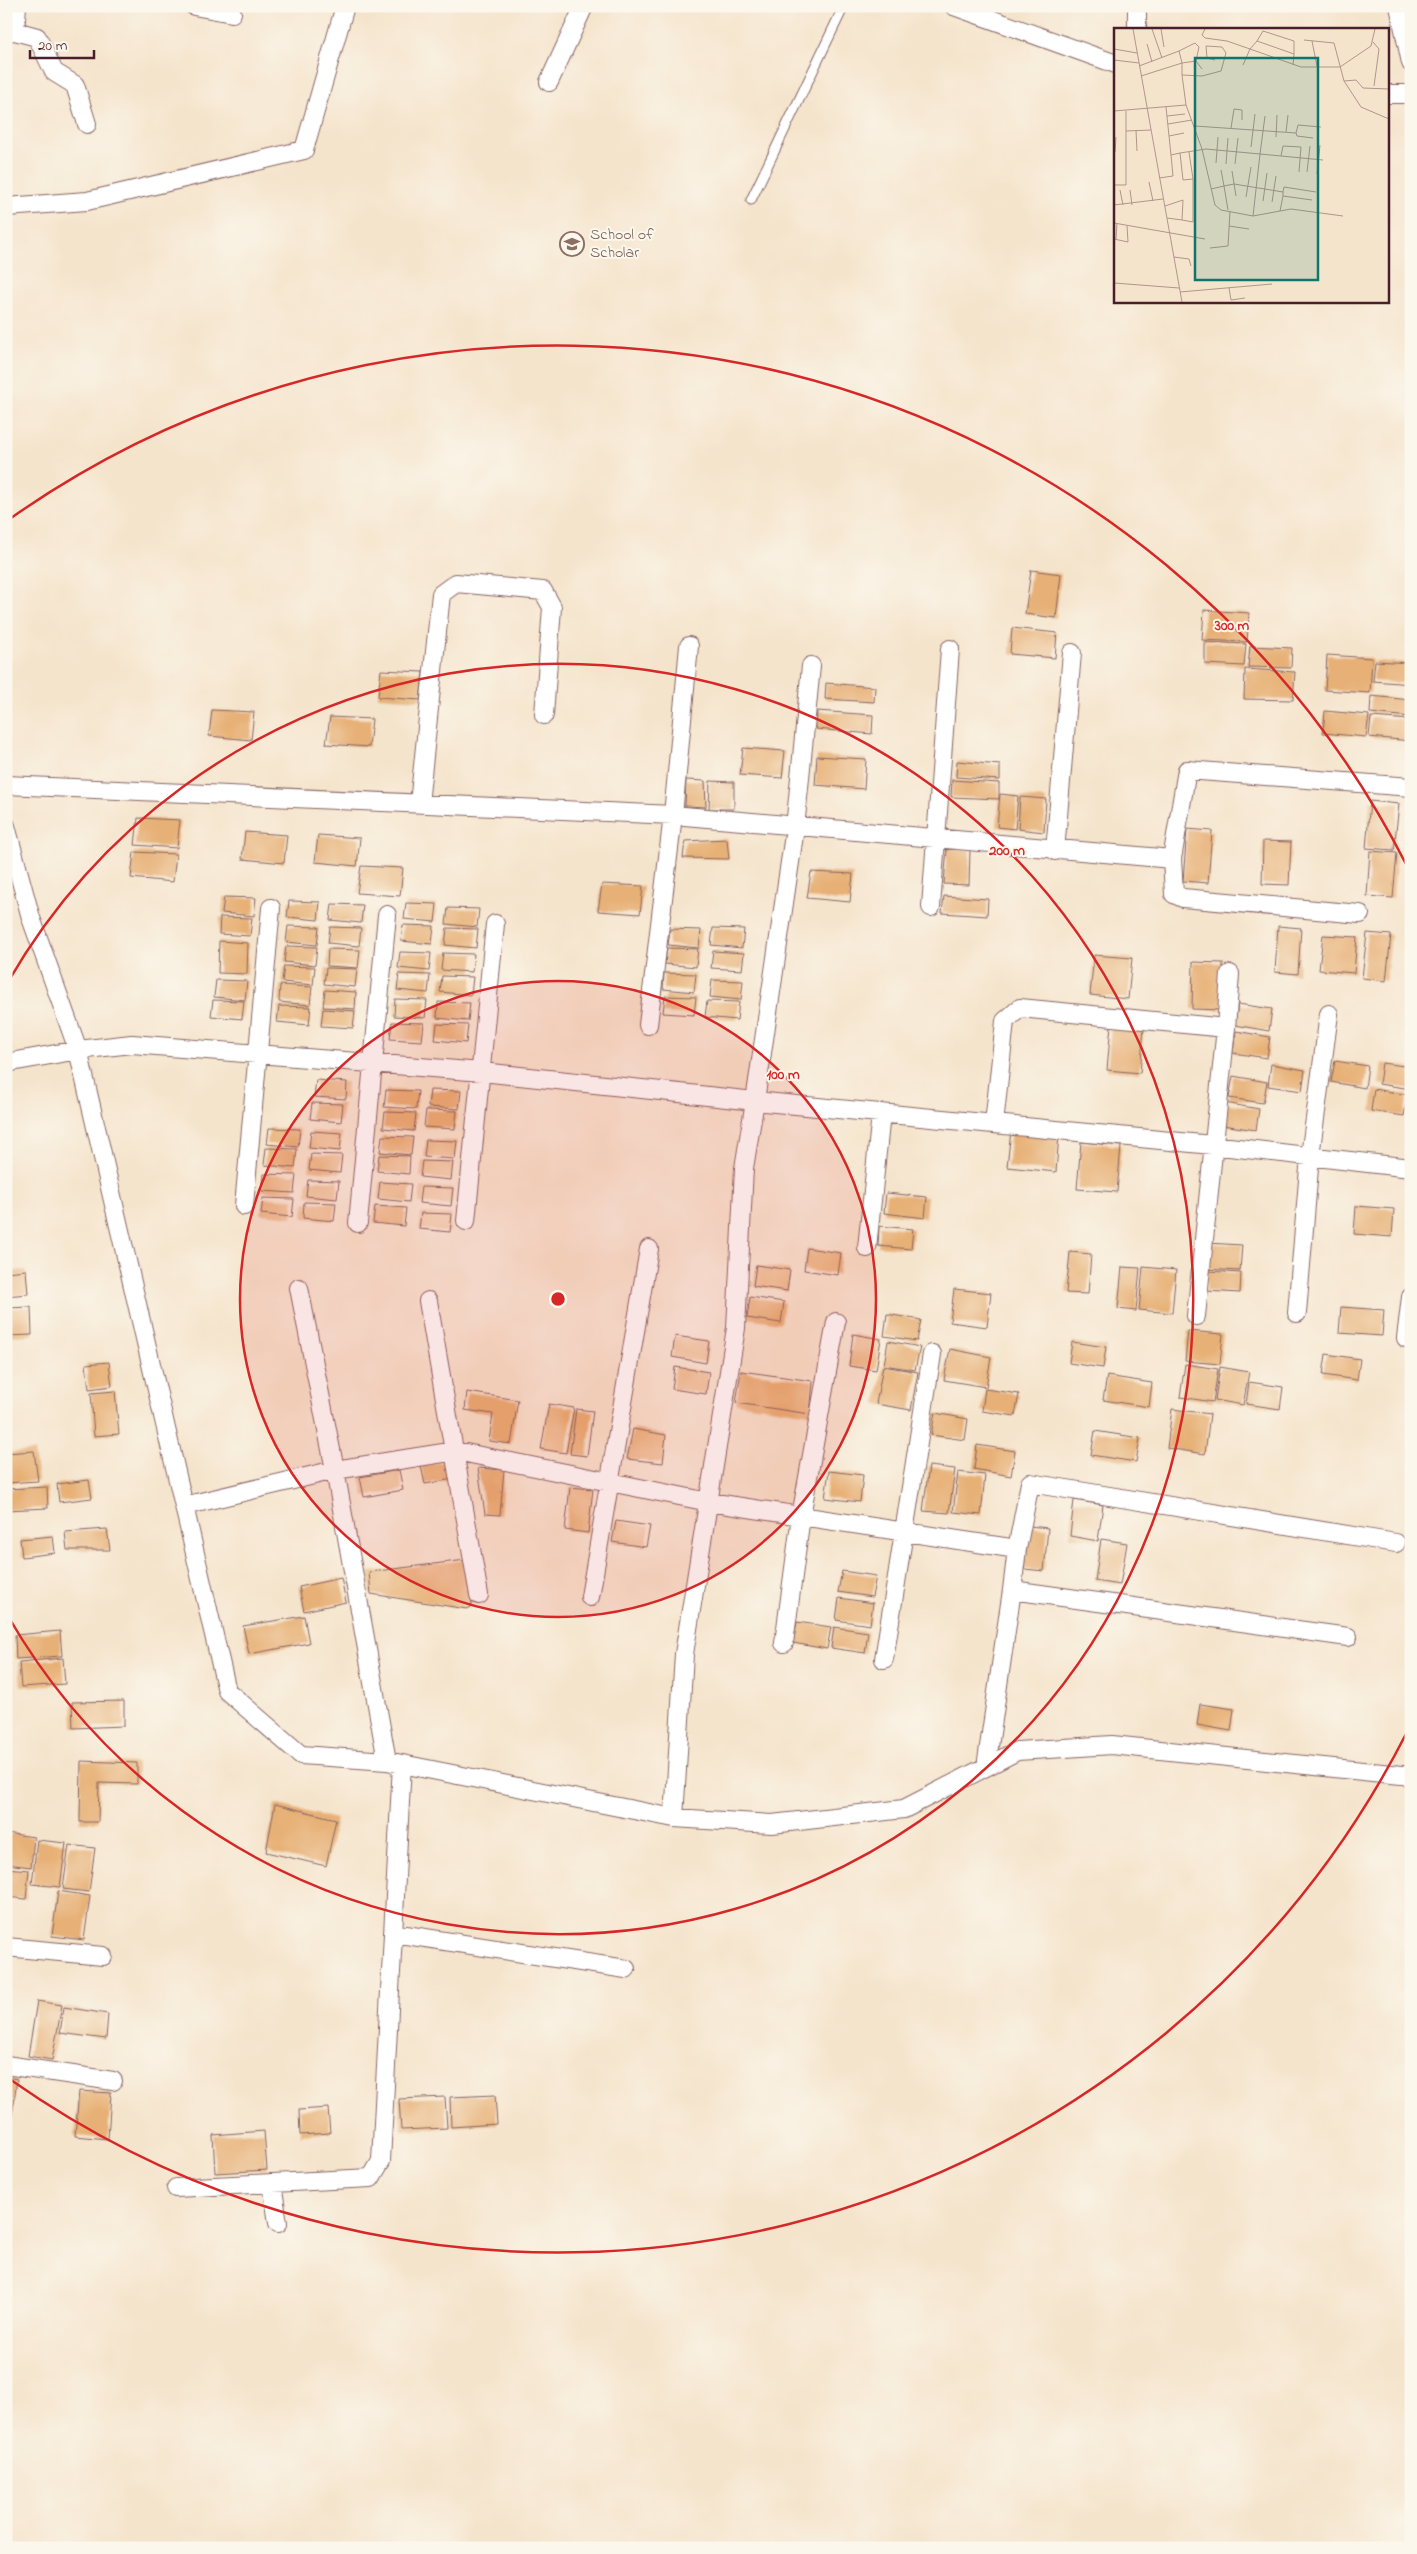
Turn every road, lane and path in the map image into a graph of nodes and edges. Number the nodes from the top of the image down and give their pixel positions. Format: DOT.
graph roads {
  1 [pos="17,6"];
  2 [pos="194,6"];
  3 [pos="345,6"];
  4 [pos="584,6"];
  5 [pos="844,6"];
  6 [pos="954,6"];
  7 [pos="1137,6"];
  8 [pos="1399,6"];
  9 [pos="232,13"];
  10 [pos="1137,28"];
  11 [pos="10,31"];
  12 [pos="1114,63"];
  13 [pos="1411,63"];
  14 [pos="549,82"];
  15 [pos="1390,94"];
  16 [pos="1411,94"];
  17 [pos="87,124"];
  18 [pos="751,200"];
  19 [pos="6,207"];
  20 [pos="689,646"];
  21 [pos="950,649"];
  22 [pos="1072,652"];
  23 [pos="811,666"];
  24 [pos="544,715"];
  25 [pos="6,785"];
  26 [pos="1411,787"];
  27 [pos="419,804"];
  28 [pos="673,815"];
  29 [pos="6,826"];
  30 [pos="795,828"];
  31 [pos="935,840"];
  32 [pos="1055,850"];
  33 [pos="1172,859"];
  34 [pos="931,907"];
  35 [pos="271,908"];
  36 [pos="1360,914"];
  37 [pos="387,915"];
  38 [pos="495,924"];
  39 [pos="1230,974"];
  40 [pos="1329,1014"];
  41 [pos="648,1025"];
  42 [pos="1226,1028"];
  43 [pos="78,1050"];
  44 [pos="258,1055"];
  45 [pos="6,1063"];
  46 [pos="373,1063"];
  47 [pos="482,1072"];
  48 [pos="755,1100"];
  49 [pos="881,1114"];
  50 [pos="994,1124"];
  51 [pos="1212,1145"];
  52 [pos="1310,1156"];
  53 [pos="1411,1168"];
  54 [pos="244,1206"];
  55 [pos="466,1221"];
  56 [pos="358,1223"];
  57 [pos="867,1248"];
  58 [pos="649,1249"];
  59 [pos="299,1288"];
  60 [pos="1411,1297"];
  61 [pos="428,1301"];
  62 [pos="1297,1313"];
  63 [pos="1196,1316"];
  64 [pos="836,1322"];
  65 [pos="1406,1338"];
  66 [pos="932,1354"];
  67 [pos="456,1452"];
  68 [pos="335,1470"];
  69 [pos="611,1482"];
  70 [pos="709,1502"];
  71 [pos="184,1506"];
  72 [pos="800,1516"];
  73 [pos="902,1531"];
  74 [pos="1396,1543"];
  75 [pos="1017,1548"];
  76 [pos="1012,1590"];
  77 [pos="479,1595"];
  78 [pos="590,1597"];
  79 [pos="1348,1637"];
  80 [pos="784,1643"];
  81 [pos="884,1659"];
  82 [pos="394,1762"];
  83 [pos="986,1767"];
  84 [pos="1411,1776"];
  85 [pos="674,1818"];
  86 [pos="393,1932"];
  87 [pos="6,1947"];
  88 [pos="104,1956"];
  89 [pos="626,1969"];
  90 [pos="6,2064"];
  91 [pos="113,2081"];
  92 [pos="272,2183"];
  93 [pos="176,2188"];
  94 [pos="278,2223"];
  1 -- 11 [label="street"];
  2 -- 9 [label="street"];
  3 -- 19 [label="street"];
  4 -- 14 [label="street"];
  5 -- 18 [label="lane"];
  6 -- 12 [label="street"];
  7 -- 10 [label="street"];
  8 -- 13 [label="street"];
  11 -- 17 [label="street"];
  15 -- 16 [label="street"];
  20 -- 28 [label="street"];
  21 -- 31 [label="street"];
  22 -- 32 [label="street"];
  23 -- 30 [label="street"];
  24 -- 27 [label="street"];
  25 -- 27 [label="street"];
  26 -- 33 [label="street"];
  27 -- 28 [label="street"];
  28 -- 30 [label="street"];
  28 -- 41 [label="street"];
  29 -- 43 [label="street"];
  30 -- 31 [label="street"];
  30 -- 48 [label="street"];
  31 -- 32 [label="street"];
  31 -- 34 [label="street"];
  32 -- 33 [label="street"];
  33 -- 36 [label="street"];
  35 -- 44 [label="street"];
  37 -- 46 [label="street"];
  38 -- 47 [label="street"];
  39 -- 42 [label="street"];
  40 -- 52 [label="street"];
  42 -- 50 [label="street"];
  42 -- 51 [label="street"];
  43 -- 44 [label="street"];
  43 -- 45 [label="street"];
  43 -- 71 [label="street"];
  44 -- 46 [label="street"];
  44 -- 54 [label="street"];
  46 -- 47 [label="street"];
  46 -- 56 [label="street"];
  47 -- 48 [label="street"];
  47 -- 55 [label="street"];
  48 -- 49 [label="street"];
  48 -- 70 [label="street"];
  49 -- 50 [label="street"];
  49 -- 57 [label="street"];
  50 -- 51 [label="street"];
  51 -- 52 [label="street"];
  51 -- 63 [label="street"];
  52 -- 53 [label="street"];
  52 -- 62 [label="street"];
  58 -- 69 [label="street"];
  59 -- 68 [label="street"];
  60 -- 65 [label="street"];
  61 -- 67 [label="street"];
  64 -- 72 [label="street"];
  66 -- 73 [label="street"];
  67 -- 68 [label="street"];
  67 -- 69 [label="street"];
  67 -- 77 [label="street"];
  68 -- 71 [label="street"];
  68 -- 82 [label="street"];
  69 -- 70 [label="street"];
  69 -- 78 [label="street"];
  70 -- 72 [label="street"];
  70 -- 85 [label="street"];
  71 -- 82 [label="street"];
  72 -- 73 [label="street"];
  72 -- 80 [label="street"];
  73 -- 75 [label="street"];
  73 -- 81 [label="street"];
  74 -- 75 [label="street"];
  75 -- 76 [label="street"];
  76 -- 79 [label="street"];
  76 -- 83 [label="street"];
  82 -- 85 [label="street"];
  82 -- 86 [label="street"];
  83 -- 84 [label="street"];
  83 -- 85 [label="street"];
  86 -- 89 [label="street"];
  86 -- 92 [label="street"];
  87 -- 88 [label="street"];
  90 -- 91 [label="street"];
  92 -- 93 [label="street"];
  92 -- 94 [label="street"];
}
